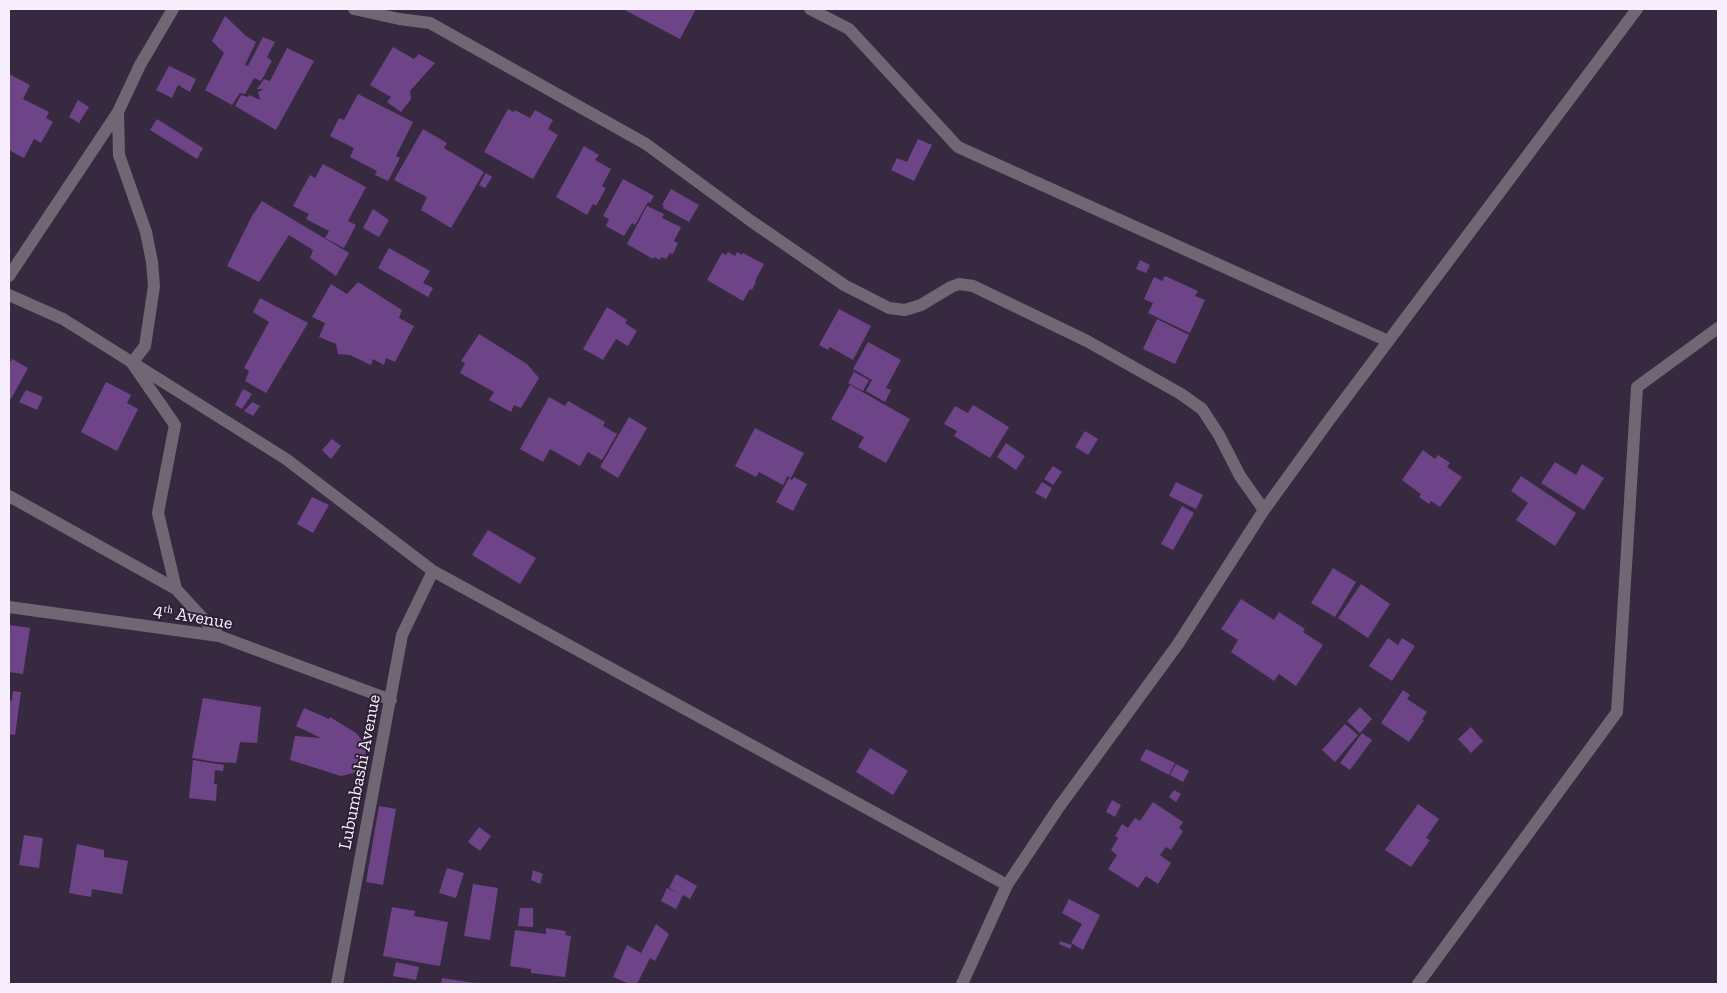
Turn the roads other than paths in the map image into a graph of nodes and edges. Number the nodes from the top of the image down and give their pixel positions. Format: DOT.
graph roads {
  1 [pos="173,9"];
  2 [pos="354,9"];
  3 [pos="810,9"];
  4 [pos="1637,9"];
  5 [pos="118,112"];
  6 [pos="9,276"];
  7 [pos="9,295"];
  8 [pos="1718,328"];
  9 [pos="1388,341"];
  10 [pos="132,363"];
  11 [pos="9,496"];
  12 [pos="1264,510"];
  13 [pos="434,571"];
  14 [pos="176,589"];
  15 [pos="9,606"];
  16 [pos="219,636"];
  17 [pos="391,700"];
  18 [pos="1007,886"];
  19 [pos="337,984"];
  20 [pos="962,984"];
  21 [pos="1418,984"];
  1 -- 5 [label="street"];
  2 -- 12 [label="street"];
  3 -- 9 [label="street"];
  4 -- 9 [label="street"];
  5 -- 6 [label="street"];
  5 -- 10 [label="street"];
  7 -- 10 [label="street"];
  8 -- 21 [label="street"];
  9 -- 12 [label="street"];
  10 -- 13 [label="street"];
  10 -- 14 [label="street"];
  11 -- 14 [label="street"];
  12 -- 18 [label="street"];
  13 -- 17 [label="street, Lubumbashi Avenue"];
  13 -- 18 [label="street"];
  14 -- 16 [label="street"];
  15 -- 16 [label="street, 4ᵗʰ Avenue"];
  16 -- 17 [label="street, 4ᵗʰ Avenue"];
  17 -- 19 [label="street, Lubumbashi Avenue"];
  18 -- 20 [label="street"];
}
